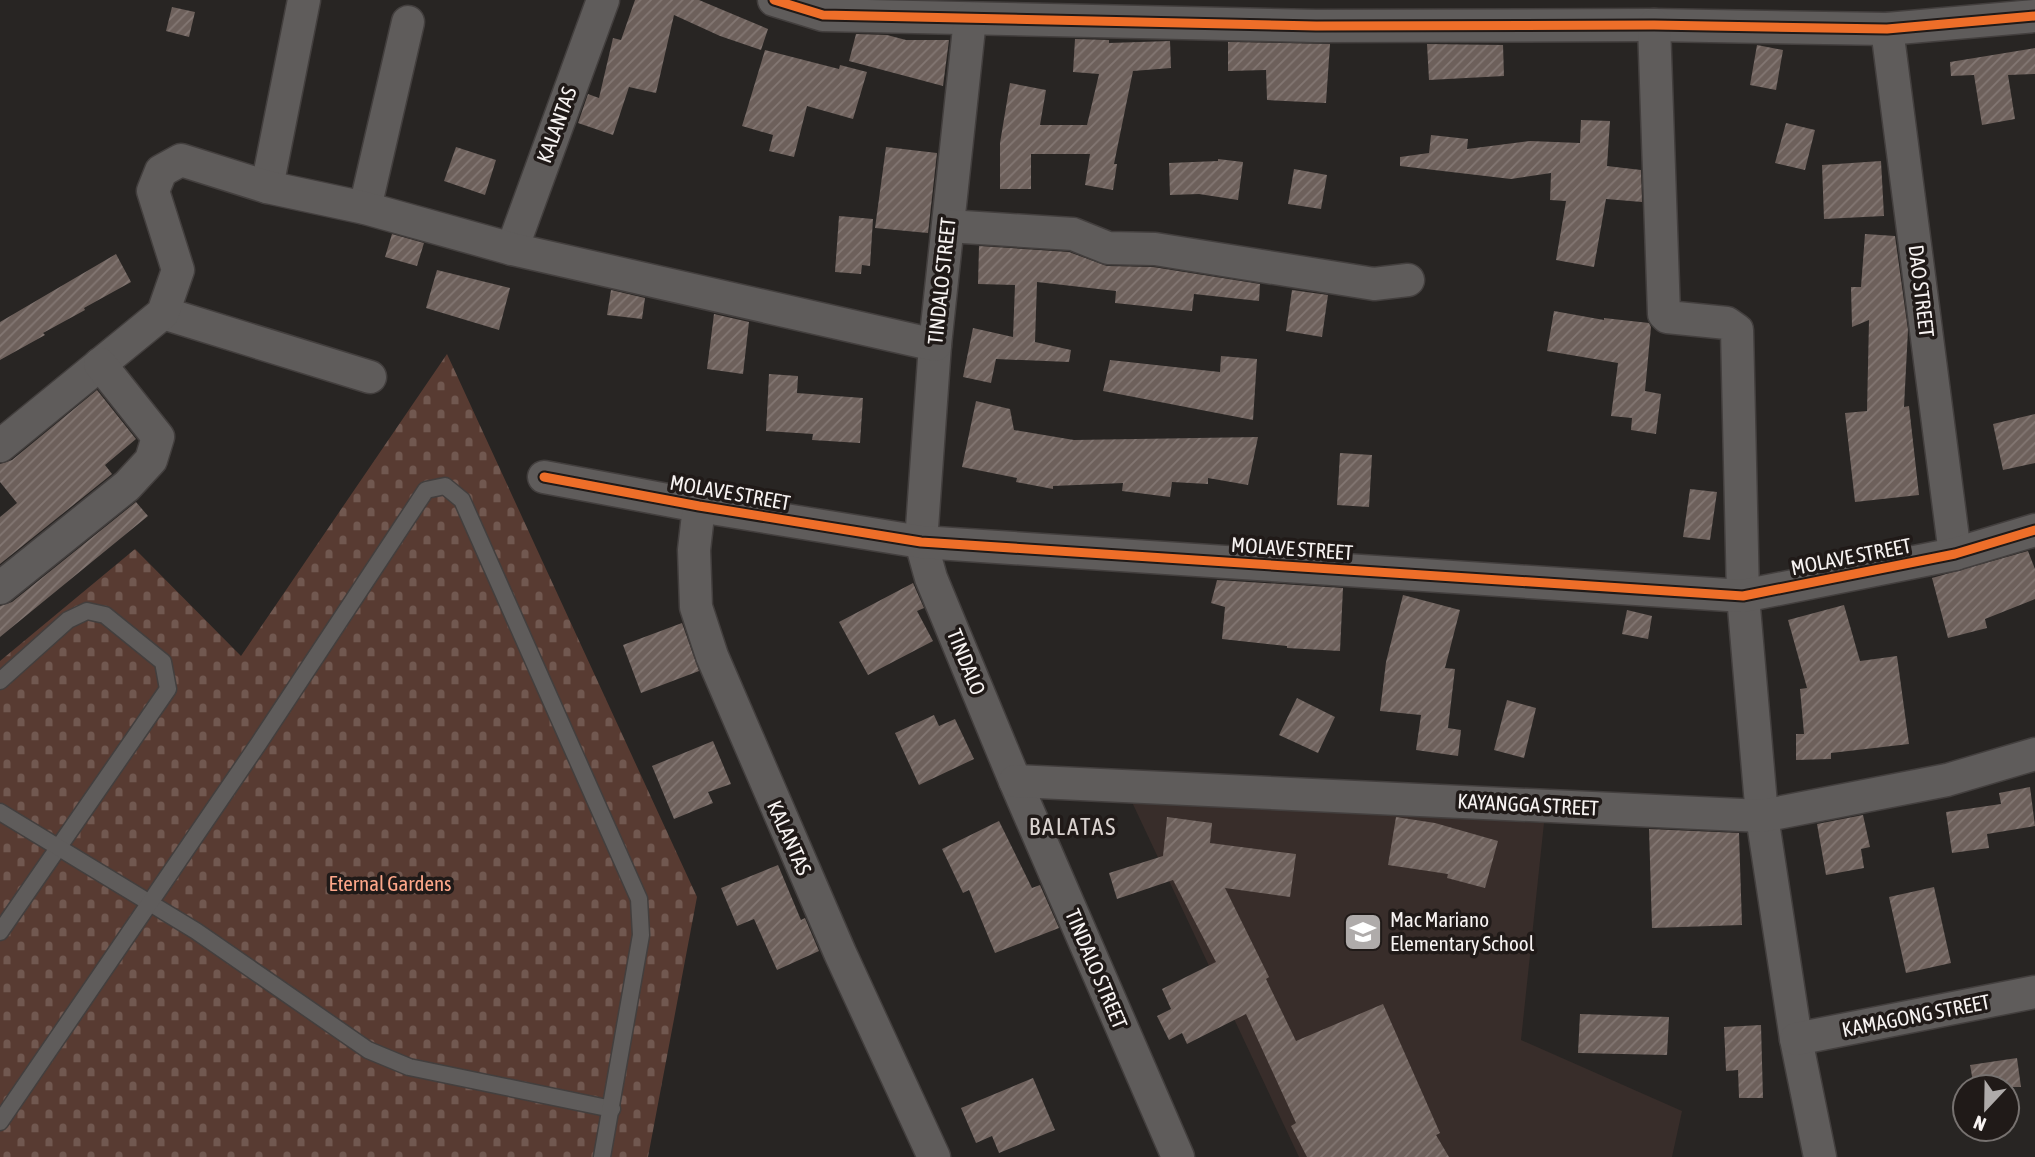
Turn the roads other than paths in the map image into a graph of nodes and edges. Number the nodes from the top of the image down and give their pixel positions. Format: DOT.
graph roads {
  1 [pos="304,0"];
  2 [pos="603,0"];
  3 [pos="774,0"];
  4 [pos="1075,11"];
  5 [pos="2035,16"];
  6 [pos="970,19"];
  7 [pos="408,22"];
  8 [pos="1654,25"];
  9 [pos="1887,29"];
  10 [pos="267,187"];
  11 [pos="365,208"];
  12 [pos="948,226"];
  13 [pos="512,249"];
  14 [pos="1408,280"];
  15 [pos="163,313"];
  16 [pos="935,345"];
  17 [pos="100,364"];
  18 [pos="370,377"];
  19 [pos="0,446"];
  20 [pos="544,477"];
  21 [pos="699,506"];
  22 [pos="2035,530"];
  23 [pos="921,542"];
  24 [pos="1955,554"];
  25 [pos="1,585"];
  26 [pos="1743,596"];
  27 [pos="0,681"];
  28 [pos="2035,754"];
  29 [pos="1015,781"];
  30 [pos="0,812"];
  31 [pos="1762,816"];
  32 [pos="58,846"];
  33 [pos="149,901"];
  34 [pos="0,932"];
  35 [pos="2035,992"];
  36 [pos="1796,1039"];
  37 [pos="612,1109"];
  38 [pos="0,1122"];
  39 [pos="603,1157"];
  40 [pos="934,1157"];
  41 [pos="1178,1157"];
  42 [pos="1820,1157"];
  1 -- 10 [label="street"];
  2 -- 13 [label="street, KALANTAS"];
  3 -- 6 [label="street"];
  4 -- 6 [label="street"];
  4 -- 8 [label="street"];
  5 -- 9 [label="street"];
  6 -- 12 [label="street, TINDALO STREET"];
  7 -- 11 [label="street"];
  8 -- 9 [label="street"];
  8 -- 26 [label="street"];
  9 -- 24 [label="street, DAO STREET"];
  10 -- 11 [label="street"];
  10 -- 15 [label="street"];
  11 -- 13 [label="street"];
  12 -- 14 [label="street"];
  12 -- 16 [label="street, TINDALO STREET"];
  13 -- 16 [label="street"];
  15 -- 17 [label="street"];
  15 -- 18 [label="street"];
  16 -- 23 [label="street, TINDALO STREET"];
  17 -- 19 [label="street"];
  17 -- 25 [label="street"];
  20 -- 21 [label="street, MOLAVE STREET"];
  21 -- 23 [label="street, MOLAVE STREET"];
  21 -- 40 [label="street, KALANTAS"];
  22 -- 24 [label="street, MOLAVE STREET"];
  23 -- 26 [label="street, MOLAVE STREET"];
  23 -- 29 [label="street, TINDALO"];
  24 -- 26 [label="street, MOLAVE STREET"];
  26 -- 31 [label="street"];
  27 -- 32 [label="lane"];
  28 -- 31 [label="street, KAYANGGA STREET"];
  29 -- 31 [label="street, KAYANGGA STREET"];
  29 -- 41 [label="street, TINDALO STREET"];
  30 -- 32 [label="lane"];
  31 -- 36 [label="street"];
  32 -- 33 [label="lane"];
  32 -- 34 [label="lane"];
  33 -- 37 [label="lane"];
  33 -- 37 [label="lane"];
  33 -- 38 [label="lane"];
  35 -- 36 [label="street, KAMAGONG STREET"];
  36 -- 42 [label="street"];
  37 -- 39 [label="lane"];
}
